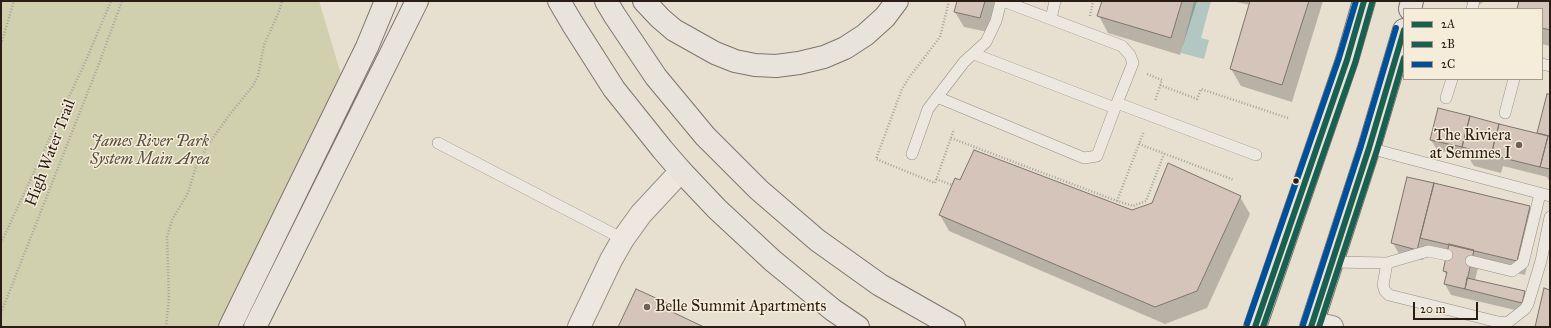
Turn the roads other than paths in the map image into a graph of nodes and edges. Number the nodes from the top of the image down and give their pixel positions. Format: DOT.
graph roads {
  1 [pos="386,1"];
  2 [pos="417,1"];
  3 [pos="559,1"];
  4 [pos="606,1"];
  5 [pos="644,1"];
  6 [pos="897,1"];
  7 [pos="1002,1"];
  8 [pos="1055,1"];
  9 [pos="1364,1"];
  10 [pos="1051,19"];
  11 [pos="1403,37"];
  12 [pos="974,54"];
  13 [pos="1400,59"];
  14 [pos="1452,80"];
  15 [pos="1514,80"];
  16 [pos="937,97"];
  17 [pos="1446,98"];
  18 [pos="1116,105"];
  19 [pos="1505,113"];
  20 [pos="438,143"];
  21 [pos="1369,148"];
  22 [pos="912,154"];
  23 [pos="1256,156"];
  24 [pos="681,171"];
  25 [pos="1545,195"];
  26 [pos="1550,217"];
  27 [pos="623,239"];
  28 [pos="1447,255"];
  29 [pos="1471,261"];
  30 [pos="1332,262"];
  31 [pos="1387,263"];
  32 [pos="950,325"];
  33 [pos="1319,326"];
  34 [pos="230,327"];
  35 [pos="255,327"];
  36 [pos="579,327"];
  37 [pos="858,327"];
  38 [pos="1255,327"];
  1 -- 34 [label="main road"];
  2 -- 35 [label="main road"];
  3 -- 24 [label="main road"];
  4 -- 32 [label="main road"];
  5 -- 6 [label="main road"];
  7 -- 10 [label="lane"];
  7 -- 12 [label="lane"];
  8 -- 10 [label="lane"];
  9 -- 38 [label="main road"];
  10 -- 18 [label="lane"];
  11 -- 13 [label="main road"];
  12 -- 16 [label="lane"];
  12 -- 18 [label="lane"];
  13 -- 21 [label="main road"];
  14 -- 17 [label="lane"];
  15 -- 19 [label="lane"];
  16 -- 18 [label="lane"];
  16 -- 22 [label="lane"];
  18 -- 23 [label="lane"];
  20 -- 27 [label="lane"];
  21 -- 25 [label="lane"];
  21 -- 30 [label="main road"];
  24 -- 27 [label="street"];
  24 -- 37 [label="main road"];
  25 -- 29 [label="lane"];
  26 -- 31 [label="lane"];
  27 -- 36 [label="street"];
  28 -- 31 [label="lane"];
  30 -- 31 [label="lane"];
  30 -- 33 [label="main road"];
}
